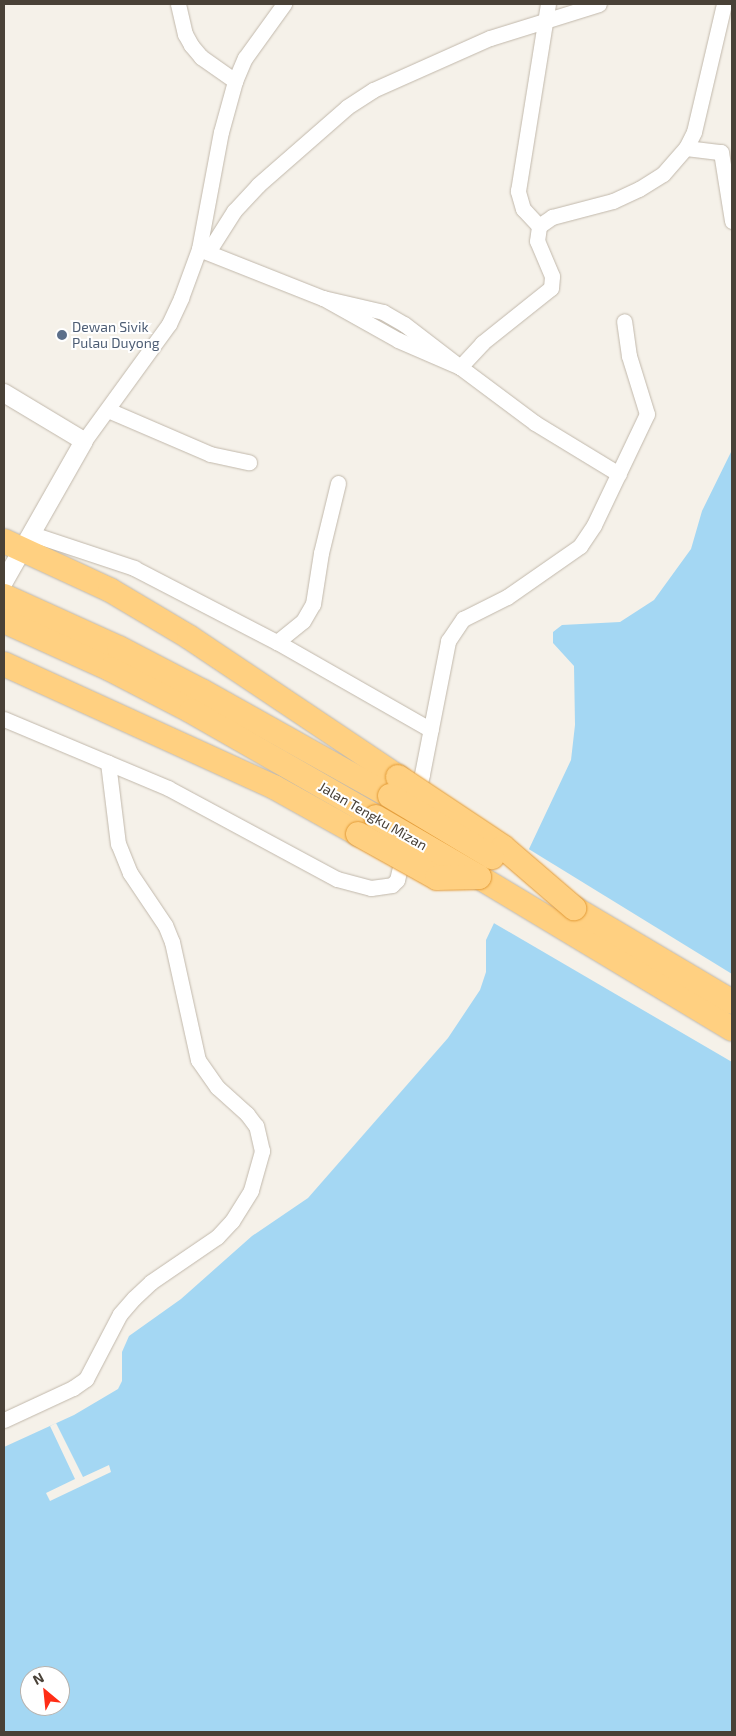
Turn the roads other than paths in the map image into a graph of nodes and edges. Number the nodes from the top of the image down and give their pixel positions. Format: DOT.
graph roads {
  1 [pos="178,4"];
  2 [pos="284,4"];
  3 [pos="548,4"];
  4 [pos="599,4"];
  5 [pos="724,4"];
  6 [pos="547,22"];
  7 [pos="235,81"];
  8 [pos="686,148"];
  9 [pos="727,153"];
  10 [pos="732,221"];
  11 [pos="539,226"];
  12 [pos="204,251"];
  13 [pos="624,322"];
  14 [pos="460,366"];
  15 [pos="4,393"];
  16 [pos="108,410"];
  17 [pos="84,441"];
  18 [pos="249,462"];
  19 [pos="619,474"];
  20 [pos="338,483"];
  21 [pos="19,541"];
  22 [pos="4,582"];
  23 [pos="4,596"];
  24 [pos="4,621"];
  25 [pos="48,628"];
  26 [pos="277,642"];
  27 [pos="4,664"];
  28 [pos="4,719"];
  29 [pos="431,730"];
  30 [pos="108,763"];
  31 [pos="394,787"];
  32 [pos="478,877"];
  33 [pos="732,1002"];
  34 [pos="732,1029"];
  35 [pos="4,1420"];
  1 -- 7 [label="street"];
  2 -- 7 [label="street"];
  3 -- 6 [label="street"];
  4 -- 6 [label="street"];
  5 -- 8 [label="street"];
  6 -- 11 [label="street"];
  6 -- 12 [label="street"];
  7 -- 12 [label="street"];
  8 -- 9 [label="street"];
  8 -- 11 [label="street"];
  9 -- 10 [label="street"];
  11 -- 14 [label="street"];
  12 -- 14 [label="street"];
  12 -- 16 [label="street"];
  13 -- 19 [label="street"];
  14 -- 19 [label="street"];
  15 -- 17 [label="street"];
  16 -- 17 [label="street"];
  16 -- 18 [label="street"];
  17 -- 21 [label="street"];
  19 -- 29 [label="street"];
  20 -- 26 [label="street"];
  21 -- 22 [label="street"];
  21 -- 26 [label="street"];
  21 -- 31 [label="highway"];
  23 -- 25 [label="highway, Jalan Tengku Mizan"];
  24 -- 25 [label="highway, Jalan Tengku Mizan"];
  25 -- 31 [label="highway, Jalan Tengku Mizan"];
  25 -- 32 [label="highway, Jalan Tengku Mizan, bridge"];
  26 -- 29 [label="street"];
  27 -- 32 [label="highway, bridge"];
  28 -- 30 [label="street"];
  29 -- 30 [label="street"];
  30 -- 35 [label="street"];
  31 -- 33 [label="highway, bridge"];
  32 -- 34 [label="highway, Jalan Tengku Mizan"];
}
